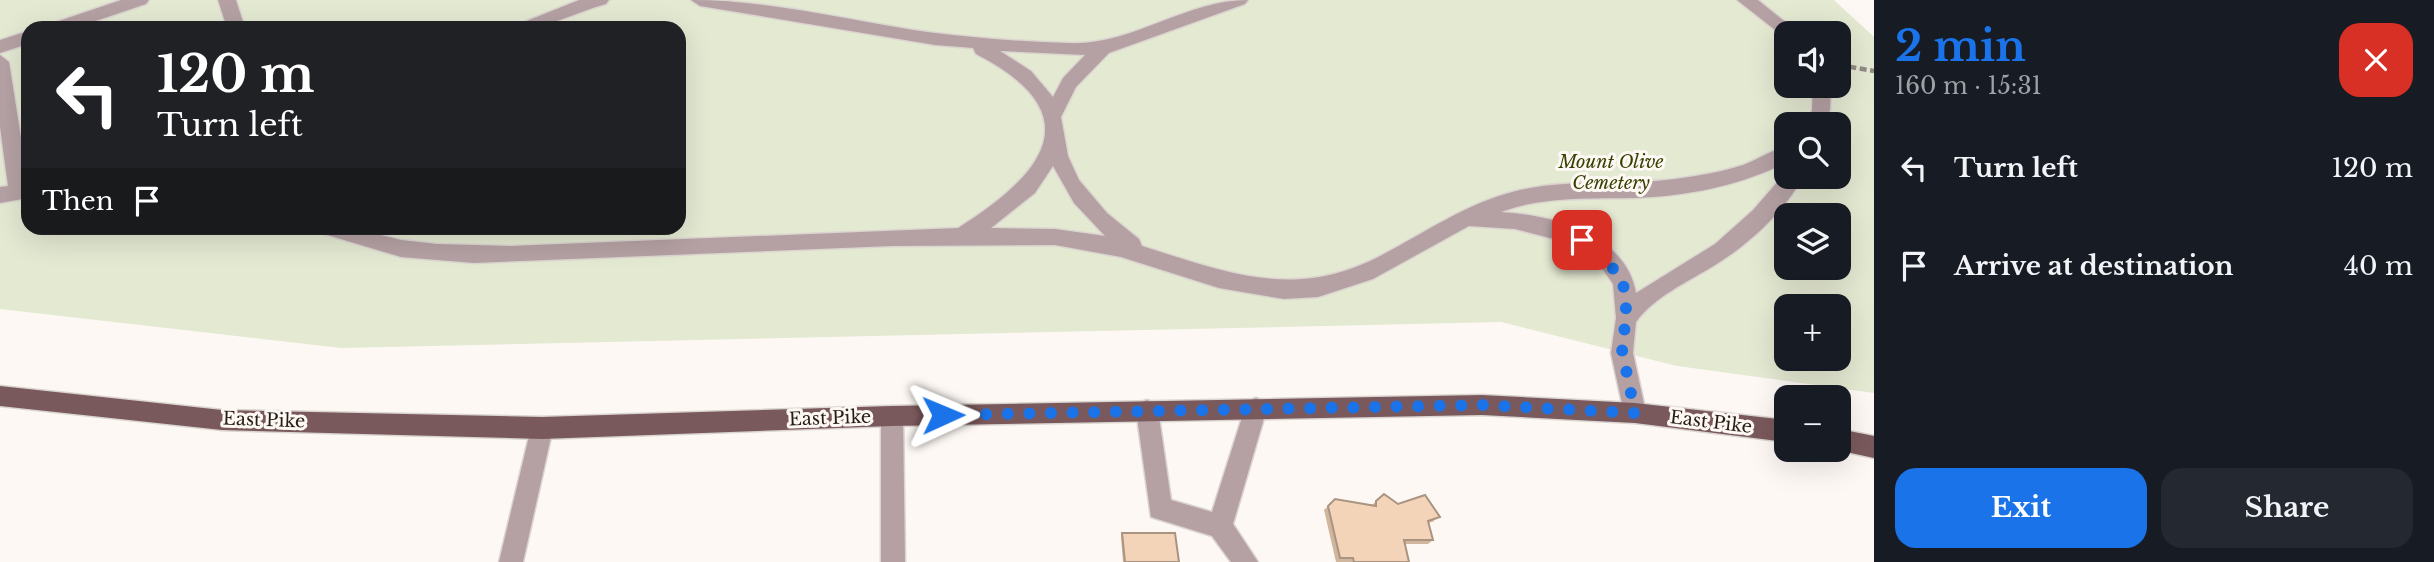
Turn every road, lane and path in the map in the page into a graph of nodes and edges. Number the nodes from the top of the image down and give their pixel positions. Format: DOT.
graph roads {
  1 [pos="140,0"];
  2 [pos="227,0"];
  3 [pos="600,0"];
  4 [pos="700,0"];
  5 [pos="1239,0"];
  6 [pos="1746,0"];
  7 [pos="77,21"];
  8 [pos="234,21"];
  9 [pos="541,21"];
  10 [pos="1774,21"];
  11 [pos="21,40"];
  12 [pos="971,43"];
  13 [pos="0,47"];
  14 [pos="1103,48"];
  15 [pos="0,62"];
  16 [pos="1851,67"];
  17 [pos="1874,71"];
  18 [pos="1052,117"];
  19 [pos="1054,140"];
  20 [pos="1774,159"];
  21 [pos="1785,189"];
  22 [pos="16,192"];
  23 [pos="1465,220"];
  24 [pos="347,235"];
  25 [pos="959,238"];
  26 [pos="1147,254"];
  27 [pos="1627,318"];
  28 [pos="0,396"];
  29 [pos="1256,408"];
  30 [pos="1147,410"];
  31 [pos="1635,413"];
  32 [pos="892,416"];
  33 [pos="542,428"];
  34 [pos="1774,429"];
  35 [pos="1851,442"];
  36 [pos="1874,447"];
  37 [pos="1220,526"];
  38 [pos="511,562"];
  39 [pos="893,562"];
  40 [pos="1246,562"];
  1 -- 7 [label="street"];
  2 -- 8 [label="street"];
  3 -- 9 [label="street"];
  4 -- 12 [label="street"];
  5 -- 14 [label="street"];
  6 -- 10 [label="street"];
  11 -- 13 [label="street"];
  12 -- 14 [label="street"];
  12 -- 18 [label="street"];
  14 -- 18 [label="street"];
  15 -- 22 [label="street"];
  16 -- 17 [label="path"];
  18 -- 19 [label="street"];
  19 -- 25 [label="street"];
  19 -- 26 [label="street"];
  20 -- 23 [label="street"];
  21 -- 27 [label="street"];
  23 -- 26 [label="street"];
  23 -- 27 [label="street"];
  24 -- 25 [label="street"];
  25 -- 26 [label="street"];
  27 -- 31 [label="street"];
  28 -- 33 [label="main road, East Pike"];
  29 -- 30 [label="main road, East Pike"];
  29 -- 31 [label="main road, East Pike"];
  29 -- 37 [label="street"];
  30 -- 32 [label="main road, East Pike"];
  30 -- 37 [label="street"];
  31 -- 34 [label="main road, East Pike"];
  32 -- 33 [label="main road, East Pike"];
  32 -- 39 [label="street"];
  33 -- 38 [label="street"];
  35 -- 36 [label="main road"];
  37 -- 40 [label="street"];
}
